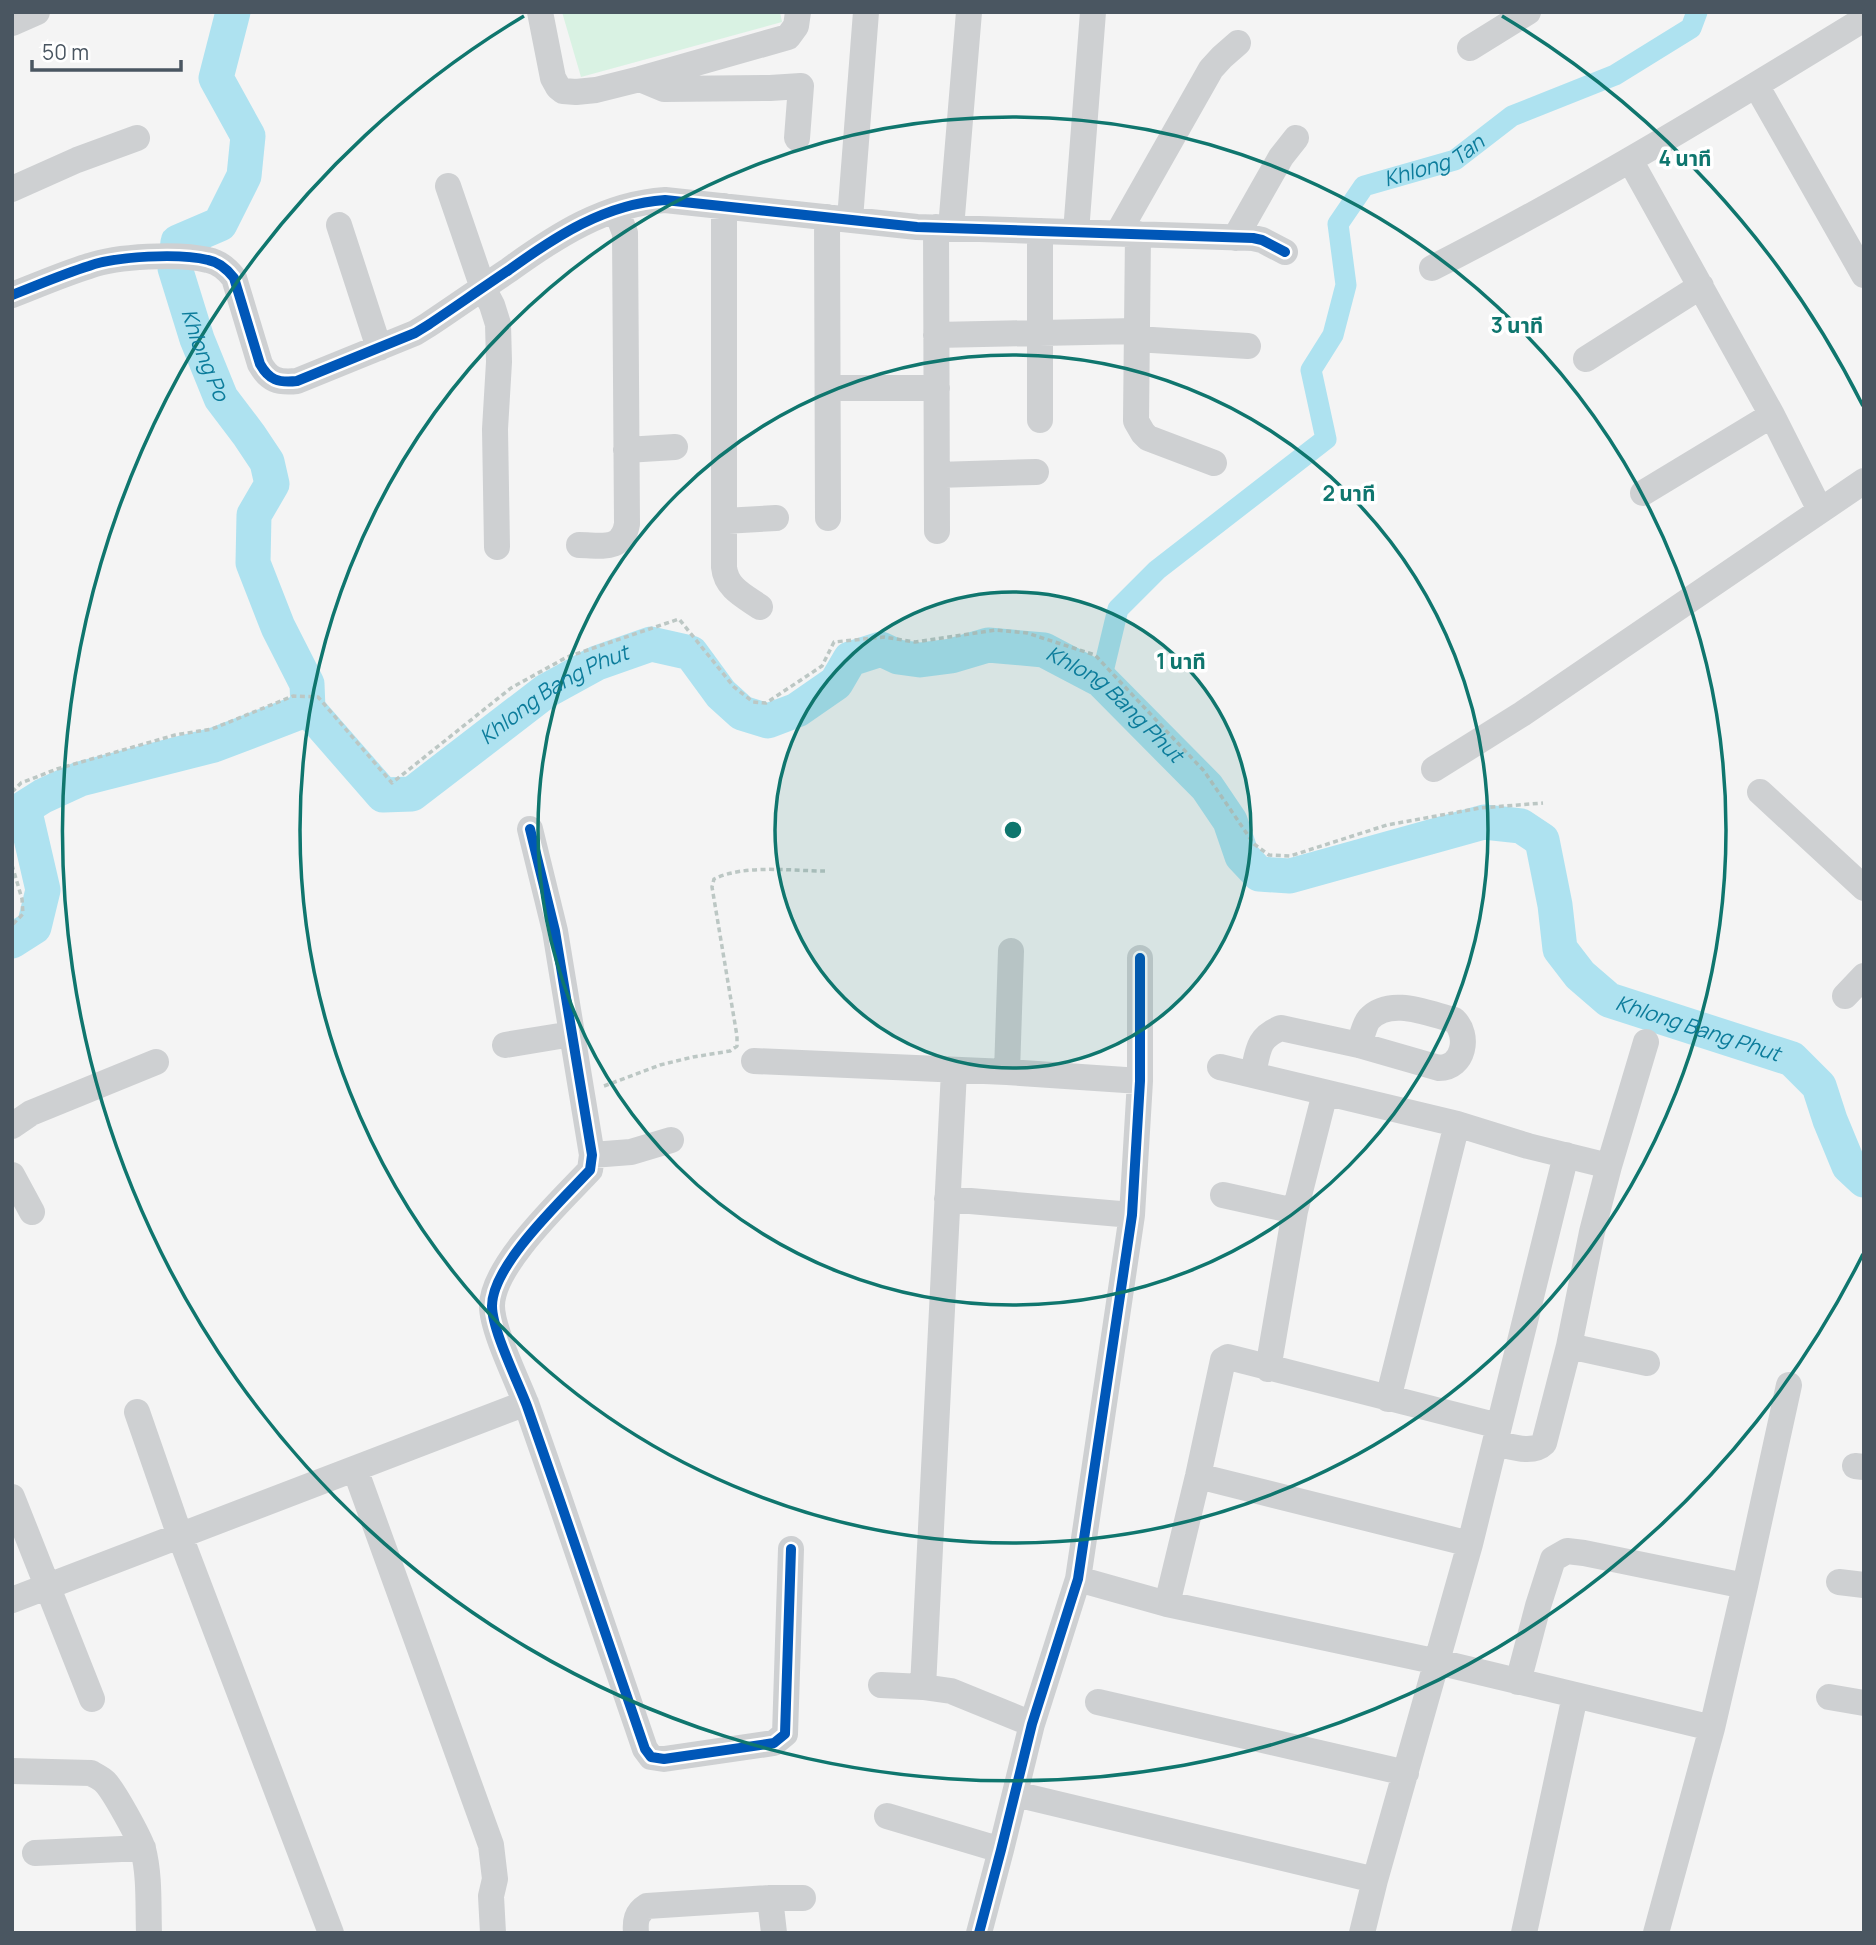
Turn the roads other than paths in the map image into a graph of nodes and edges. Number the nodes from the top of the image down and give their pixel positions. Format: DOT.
graph roads {
  1 [pos="37,12"];
  2 [pos="540,12"];
  3 [pos="798,12"];
  4 [pos="866,12"];
  5 [pos="969,12"];
  6 [pos="1093,12"];
  7 [pos="1528,12"];
  8 [pos="1864,19"];
  9 [pos="12,23"];
  10 [pos="1238,43"];
  11 [pos="1470,48"];
  12 [pos="640,79"];
  13 [pos="1756,85"];
  14 [pos="137,138"];
  15 [pos="797,138"];
  16 [pos="1296,138"];
  17 [pos="1630,160"];
  18 [pos="448,186"];
  19 [pos="12,189"];
  20 [pos="724,206"];
  21 [pos="613,211"];
  22 [pos="839,218"];
  23 [pos="339,225"];
  24 [pos="943,227"];
  25 [pos="1040,231"];
  26 [pos="1076,232"];
  27 [pos="1128,234"];
  28 [pos="1236,238"];
  29 [pos="1285,252"];
  30 [pos="1432,268"];
  31 [pos="1864,275"];
  32 [pos="1701,286"];
  33 [pos="483,288"];
  34 [pos="12,295"];
  35 [pos="1040,333"];
  36 [pos="936,335"];
  37 [pos="1136,335"];
  38 [pos="1248,346"];
  39 [pos="379,348"];
  40 [pos="1586,359"];
  41 [pos="828,388"];
  42 [pos="937,388"];
  43 [pos="1772,415"];
  44 [pos="1040,420"];
  45 [pos="675,447"];
  46 [pos="626,450"];
  47 [pos="1214,463"];
  48 [pos="1036,472"];
  49 [pos="937,475"];
  50 [pos="1864,481"];
  51 [pos="1643,493"];
  52 [pos="1820,510"];
  53 [pos="776,518"];
  54 [pos="828,518"];
  55 [pos="724,521"];
  56 [pos="937,531"];
  57 [pos="579,544"];
  58 [pos="498,547"];
  59 [pos="760,607"];
  60 [pos="1434,769"];
  61 [pos="1760,793"];
  62 [pos="530,829"];
  63 [pos="1864,888"];
  64 [pos="1011,951"];
  65 [pos="1140,958"];
  66 [pos="1864,976"];
  67 [pos="1845,996"];
  68 [pos="572,1034"];
  69 [pos="1646,1042"];
  70 [pos="505,1045"];
  71 [pos="1359,1045"];
  72 [pos="754,1061"];
  73 [pos="156,1062"];
  74 [pos="1220,1067"];
  75 [pos="954,1071"];
  76 [pos="1007,1072"];
  77 [pos="1253,1074"];
  78 [pos="1140,1081"];
  79 [pos="1325,1093"];
  80 [pos="1457,1124"];
  81 [pos="12,1126"];
  82 [pos="671,1140"];
  83 [pos="592,1155"];
  84 [pos="1566,1155"];
  85 [pos="1609,1166"];
  86 [pos="12,1175"];
  87 [pos="1223,1195"];
  88 [pos="947,1199"];
  89 [pos="1295,1211"];
  90 [pos="32,1212"];
  91 [pos="1132,1215"];
  92 [pos="1569,1346"];
  93 [pos="1647,1363"];
  94 [pos="1268,1369"];
  95 [pos="1789,1385"];
  96 [pos="1388,1399"];
  97 [pos="526,1404"];
  98 [pos="137,1412"];
  99 [pos="1497,1434"];
  100 [pos="355,1469"];
  101 [pos="1198,1476"];
  102 [pos="12,1496"];
  103 [pos="180,1536"];
  104 [pos="1470,1544"];
  105 [pos="792,1549"];
  106 [pos="1077,1579"];
  107 [pos="1745,1586"];
  108 [pos="48,1587"];
  109 [pos="12,1600"];
  110 [pos="1167,1604"];
  111 [pos="1438,1662"];
  112 [pos="1518,1682"];
  113 [pos="881,1685"];
  114 [pos="923,1687"];
  115 [pos="1575,1696"];
  116 [pos="1829,1697"];
  117 [pos="92,1699"];
  118 [pos="1098,1702"];
  119 [pos="1864,1703"];
  120 [pos="1032,1724"];
  121 [pos="1712,1728"];
  122 [pos="12,1771"];
  123 [pos="1406,1773"];
  124 [pos="1015,1794"];
  125 [pos="887,1816"];
  126 [pos="143,1848"];
  127 [pos="1001,1850"];
  128 [pos="35,1853"];
  129 [pos="1375,1880"];
  130 [pos="770,1898"];
  131 [pos="803,1898"];
  132 [pos="149,1933"];
  133 [pos="331,1933"];
  134 [pos="493,1933"];
  135 [pos="636,1933"];
  136 [pos="774,1933"];
  137 [pos="979,1933"];
  138 [pos="1362,1933"];
  139 [pos="1524,1933"];
  140 [pos="1656,1933"];
  1 -- 9 [label="street"];
  2 -- 12 [label="street"];
  3 -- 12 [label="street"];
  4 -- 22 [label="street"];
  5 -- 24 [label="street"];
  6 -- 26 [label="street"];
  7 -- 11 [label="street"];
  8 -- 13 [label="street"];
  10 -- 27 [label="street"];
  12 -- 15 [label="street"];
  13 -- 17 [label="street"];
  13 -- 31 [label="street"];
  14 -- 19 [label="street"];
  16 -- 28 [label="street"];
  17 -- 30 [label="street"];
  17 -- 32 [label="street"];
  18 -- 33 [label="street"];
  20 -- 21 [label="street"];
  20 -- 22 [label="street"];
  20 -- 55 [label="street"];
  21 -- 33 [label="street"];
  21 -- 46 [label="street"];
  22 -- 24 [label="street"];
  22 -- 41 [label="street"];
  23 -- 39 [label="street"];
  24 -- 25 [label="street"];
  24 -- 36 [label="street"];
  25 -- 26 [label="street"];
  25 -- 35 [label="street"];
  26 -- 27 [label="street"];
  27 -- 28 [label="street"];
  27 -- 37 [label="street"];
  28 -- 29 [label="street"];
  32 -- 40 [label="street"];
  32 -- 43 [label="street"];
  33 -- 39 [label="street"];
  33 -- 58 [label="street"];
  34 -- 39 [label="street"];
  35 -- 36 [label="street"];
  35 -- 37 [label="street"];
  35 -- 44 [label="street"];
  36 -- 42 [label="street"];
  37 -- 38 [label="street"];
  37 -- 47 [label="street"];
  41 -- 42 [label="street"];
  41 -- 54 [label="street"];
  42 -- 49 [label="street"];
  43 -- 51 [label="street"];
  43 -- 52 [label="street"];
  45 -- 46 [label="street"];
  46 -- 57 [label="street"];
  48 -- 49 [label="street"];
  49 -- 56 [label="street"];
  50 -- 52 [label="street"];
  52 -- 60 [label="street"];
  53 -- 55 [label="street"];
  55 -- 59 [label="street"];
  61 -- 63 [label="street"];
  62 -- 68 [label="street"];
  64 -- 76 [label="street"];
  65 -- 78 [label="street"];
  66 -- 67 [label="street"];
  68 -- 70 [label="street"];
  68 -- 83 [label="street"];
  69 -- 85 [label="street"];
  71 -- 77 [label="street"];
  72 -- 75 [label="street"];
  73 -- 81 [label="street"];
  74 -- 77 [label="street"];
  75 -- 76 [label="street"];
  75 -- 88 [label="street"];
  76 -- 78 [label="street"];
  77 -- 79 [label="street"];
  78 -- 91 [label="street"];
  79 -- 80 [label="street"];
  79 -- 89 [label="street"];
  80 -- 84 [label="street"];
  80 -- 96 [label="street"];
  82 -- 83 [label="street"];
  83 -- 97 [label="street"];
  84 -- 85 [label="street"];
  84 -- 99 [label="street"];
  85 -- 92 [label="street"];
  86 -- 90 [label="street"];
  87 -- 89 [label="street"];
  88 -- 91 [label="street"];
  88 -- 114 [label="street"];
  89 -- 94 [label="street"];
  91 -- 106 [label="street"];
  92 -- 93 [label="street"];
  92 -- 99 [label="street"];
  94 -- 96 [label="street"];
  94 -- 101 [label="street"];
  95 -- 107 [label="street"];
  96 -- 99 [label="street"];
  97 -- 100 [label="street"];
  97 -- 105 [label="street"];
  98 -- 103 [label="street"];
  99 -- 104 [label="street"];
  100 -- 103 [label="street"];
  100 -- 134 [label="street"];
  101 -- 104 [label="street"];
  101 -- 110 [label="street"];
  102 -- 108 [label="street"];
  103 -- 108 [label="street"];
  103 -- 133 [label="street"];
  104 -- 111 [label="street"];
  106 -- 110 [label="street"];
  106 -- 120 [label="street"];
  107 -- 112 [label="street"];
  107 -- 121 [label="street"];
  108 -- 109 [label="street"];
  108 -- 117 [label="street"];
  110 -- 111 [label="street"];
  111 -- 112 [label="street"];
  111 -- 123 [label="street"];
  112 -- 115 [label="street"];
  113 -- 114 [label="street"];
  114 -- 120 [label="street"];
  115 -- 121 [label="street"];
  115 -- 139 [label="street"];
  116 -- 119 [label="street"];
  118 -- 123 [label="street"];
  120 -- 124 [label="street"];
  121 -- 140 [label="street"];
  122 -- 126 [label="street"];
  123 -- 129 [label="street"];
  124 -- 127 [label="street"];
  124 -- 129 [label="street"];
  125 -- 127 [label="street"];
  126 -- 128 [label="street"];
  126 -- 132 [label="street"];
  127 -- 137 [label="street"];
  129 -- 138 [label="street"];
  130 -- 131 [label="street"];
  130 -- 135 [label="street"];
  130 -- 136 [label="street"];
}
